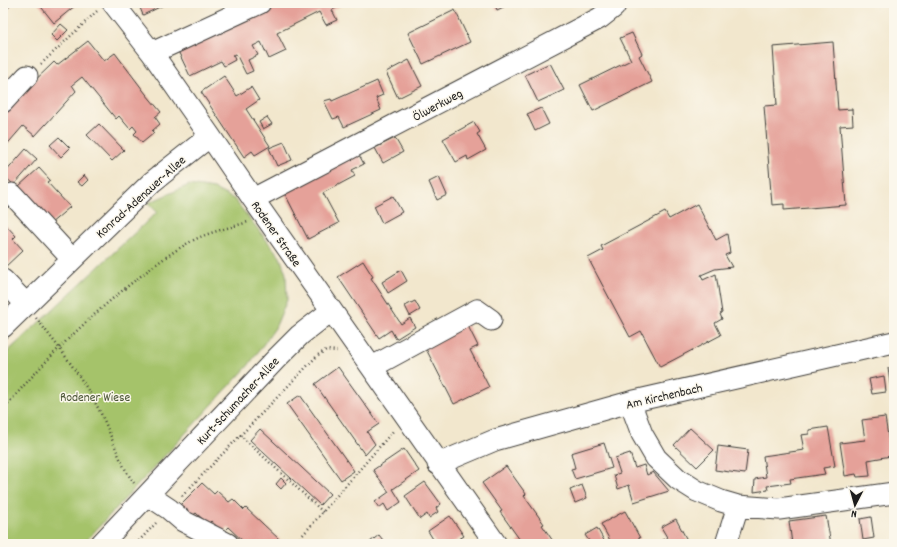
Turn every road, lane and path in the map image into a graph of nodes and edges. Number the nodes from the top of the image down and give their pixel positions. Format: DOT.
graph roads {
  1 [pos="260,3"];
  2 [pos="616,3"];
  3 [pos="107,6"];
  4 [pos="152,54"];
  5 [pos="27,76"];
  6 [pos="3,102"];
  7 [pos="210,136"];
  8 [pos="12,194"];
  9 [pos="253,199"];
  10 [pos="266,218"];
  11 [pos="72,259"];
  12 [pos="3,280"];
  13 [pos="26,304"];
  14 [pos="331,311"];
  15 [pos="491,320"];
  16 [pos="3,327"];
  17 [pos="894,342"];
  18 [pos="356,346"];
  19 [pos="58,347"];
  20 [pos="372,367"];
  21 [pos="630,402"];
  22 [pos="3,410"];
  23 [pos="407,416"];
  24 [pos="240,435"];
  25 [pos="438,464"];
  26 [pos="894,492"];
  27 [pos="148,495"];
  28 [pos="738,506"];
  29 [pos="170,509"];
  30 [pos="323,512"];
  31 [pos="101,544"];
  32 [pos="136,544"];
  33 [pos="228,544"];
  34 [pos="295,544"];
  35 [pos="496,544"];
  36 [pos="726,544"];
  1 -- 4 [label="street"];
  2 -- 9 [label="street, Ölwerkweg"];
  3 -- 4 [label="street, Rodener Straße"];
  3 -- 5 [label="path"];
  4 -- 7 [label="street, Rodener Straße"];
  5 -- 6 [label="street"];
  7 -- 9 [label="street, Rodener Straße"];
  7 -- 11 [label="street, Konrad-Adenauer-Allee"];
  8 -- 11 [label="street"];
  9 -- 10 [label="street, Rodener Straße"];
  10 -- 14 [label="street, Rodener Straße"];
  10 -- 19 [label="path"];
  11 -- 13 [label="street, Konrad-Adenauer-Allee"];
  12 -- 13 [label="street"];
  13 -- 16 [label="street, Konrad-Adenauer-Allee"];
  13 -- 19 [label="path"];
  14 -- 18 [label="street, Rodener Straße"];
  14 -- 27 [label="street, Kurt-Schumacher-Allee"];
  15 -- 20 [label="street"];
  17 -- 21 [label="street, Am Kirchenbach"];
  18 -- 20 [label="street, Rodener Straße"];
  18 -- 24 [label="path"];
  19 -- 22 [label="path"];
  19 -- 27 [label="path"];
  20 -- 23 [label="street, Rodener Straße"];
  21 -- 25 [label="street, Am Kirchenbach"];
  21 -- 28 [label="street"];
  23 -- 25 [label="street, Rodener Straße"];
  23 -- 30 [label="path"];
  24 -- 29 [label="path"];
  24 -- 30 [label="path"];
  25 -- 35 [label="street, Rodener Straße"];
  26 -- 28 [label="street"];
  27 -- 29 [label="street"];
  27 -- 31 [label="street, Kurt-Schumacher-Allee"];
  28 -- 36 [label="street"];
  29 -- 32 [label="path"];
  29 -- 33 [label="street"];
  30 -- 34 [label="path"];
}
